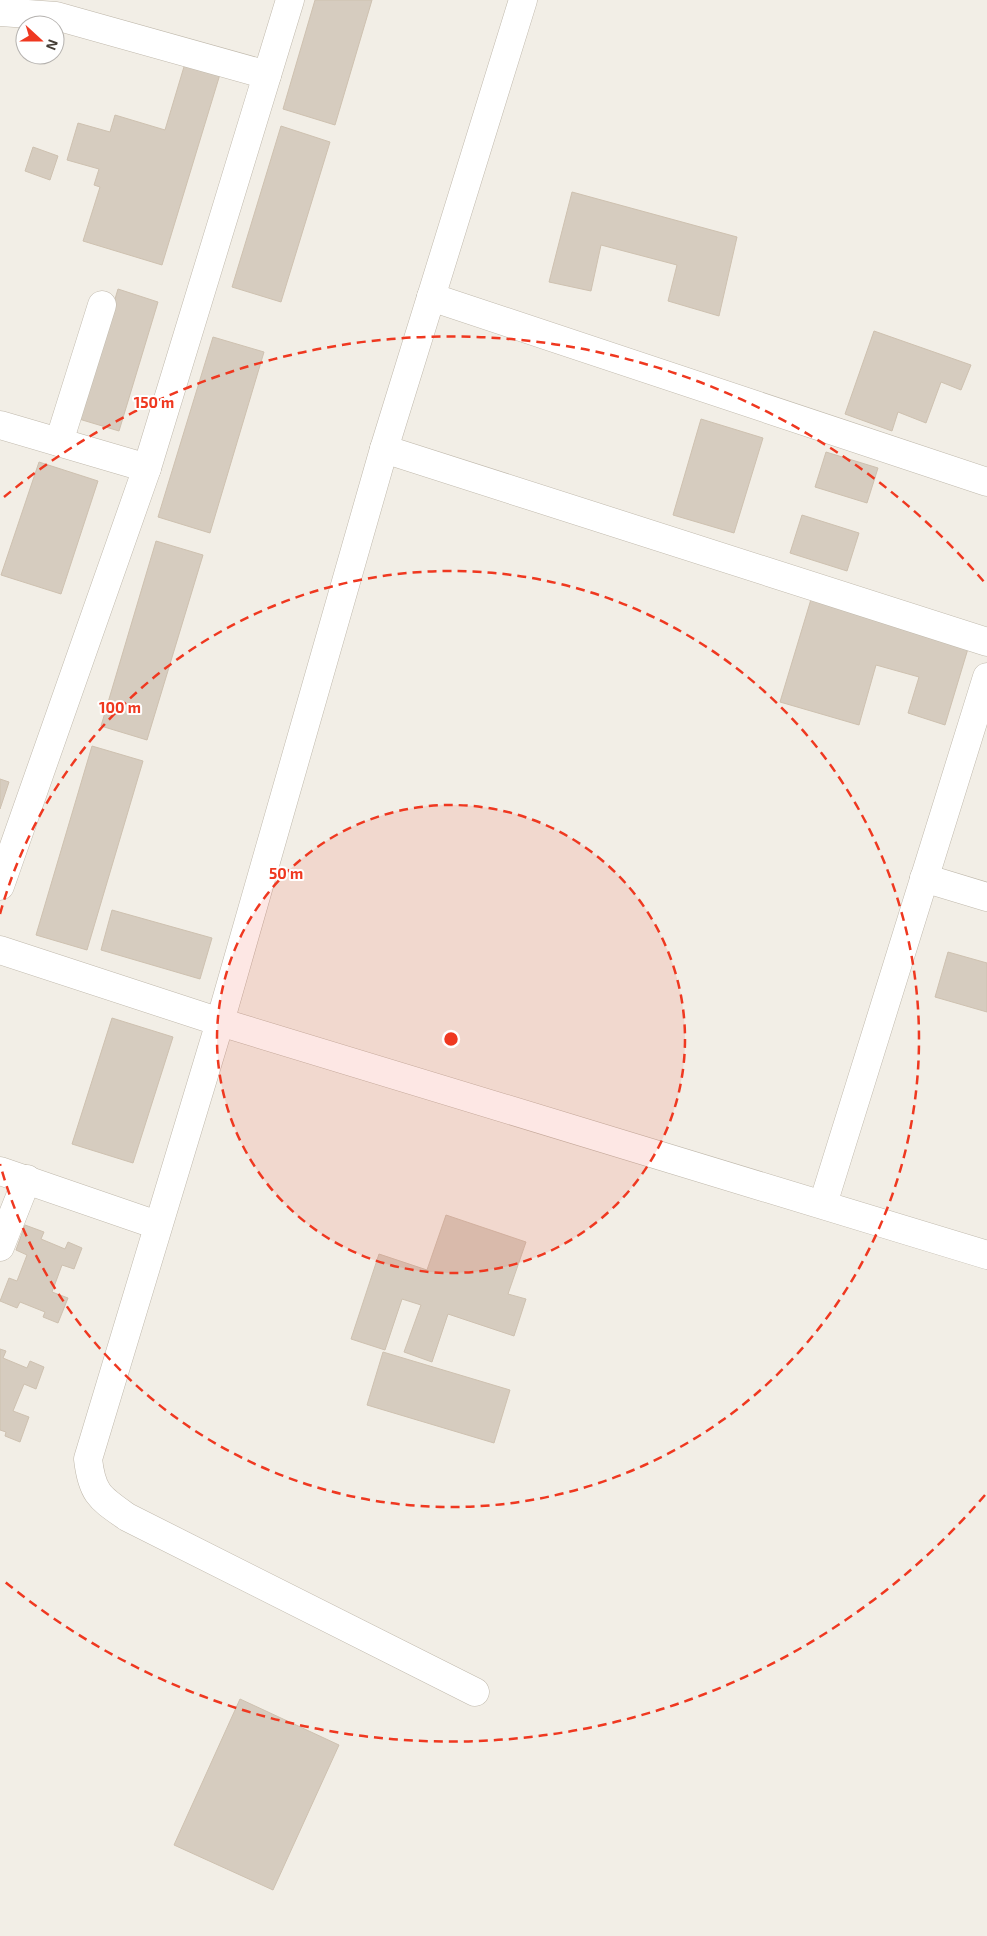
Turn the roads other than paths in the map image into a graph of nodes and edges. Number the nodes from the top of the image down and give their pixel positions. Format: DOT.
graph roads {
  1 [pos="290,0"];
  2 [pos="523,0"];
  3 [pos="0,12"];
  4 [pos="267,75"];
  5 [pos="431,297"];
  6 [pos="102,305"];
  7 [pos="0,425"];
  8 [pos="59,442"];
  9 [pos="384,449"];
  10 [pos="146,468"];
  11 [pos="987,482"];
  12 [pos="987,642"];
  13 [pos="987,677"];
  14 [pos="924,878"];
  15 [pos="0,886"];
  16 [pos="987,897"];
  17 [pos="0,950"];
  18 [pos="220,1022"];
  19 [pos="0,1171"];
  20 [pos="27,1179"];
  21 [pos="823,1204"];
  22 [pos="157,1225"];
  23 [pos="0,1247"];
  24 [pos="987,1255"];
  25 [pos="475,1692"];
  1 -- 4 [label="lane"];
  2 -- 5 [label="lane"];
  3 -- 4 [label="lane"];
  4 -- 10 [label="lane"];
  5 -- 9 [label="lane"];
  5 -- 11 [label="lane"];
  6 -- 8 [label="lane"];
  7 -- 8 [label="lane"];
  8 -- 10 [label="lane"];
  9 -- 12 [label="lane"];
  9 -- 18 [label="lane"];
  10 -- 15 [label="lane"];
  13 -- 14 [label="lane"];
  14 -- 16 [label="lane"];
  14 -- 21 [label="lane"];
  17 -- 18 [label="lane"];
  18 -- 21 [label="lane"];
  18 -- 22 [label="lane"];
  19 -- 20 [label="lane"];
  20 -- 22 [label="lane"];
  20 -- 23 [label="lane"];
  21 -- 24 [label="lane"];
  22 -- 25 [label="lane"];
}
